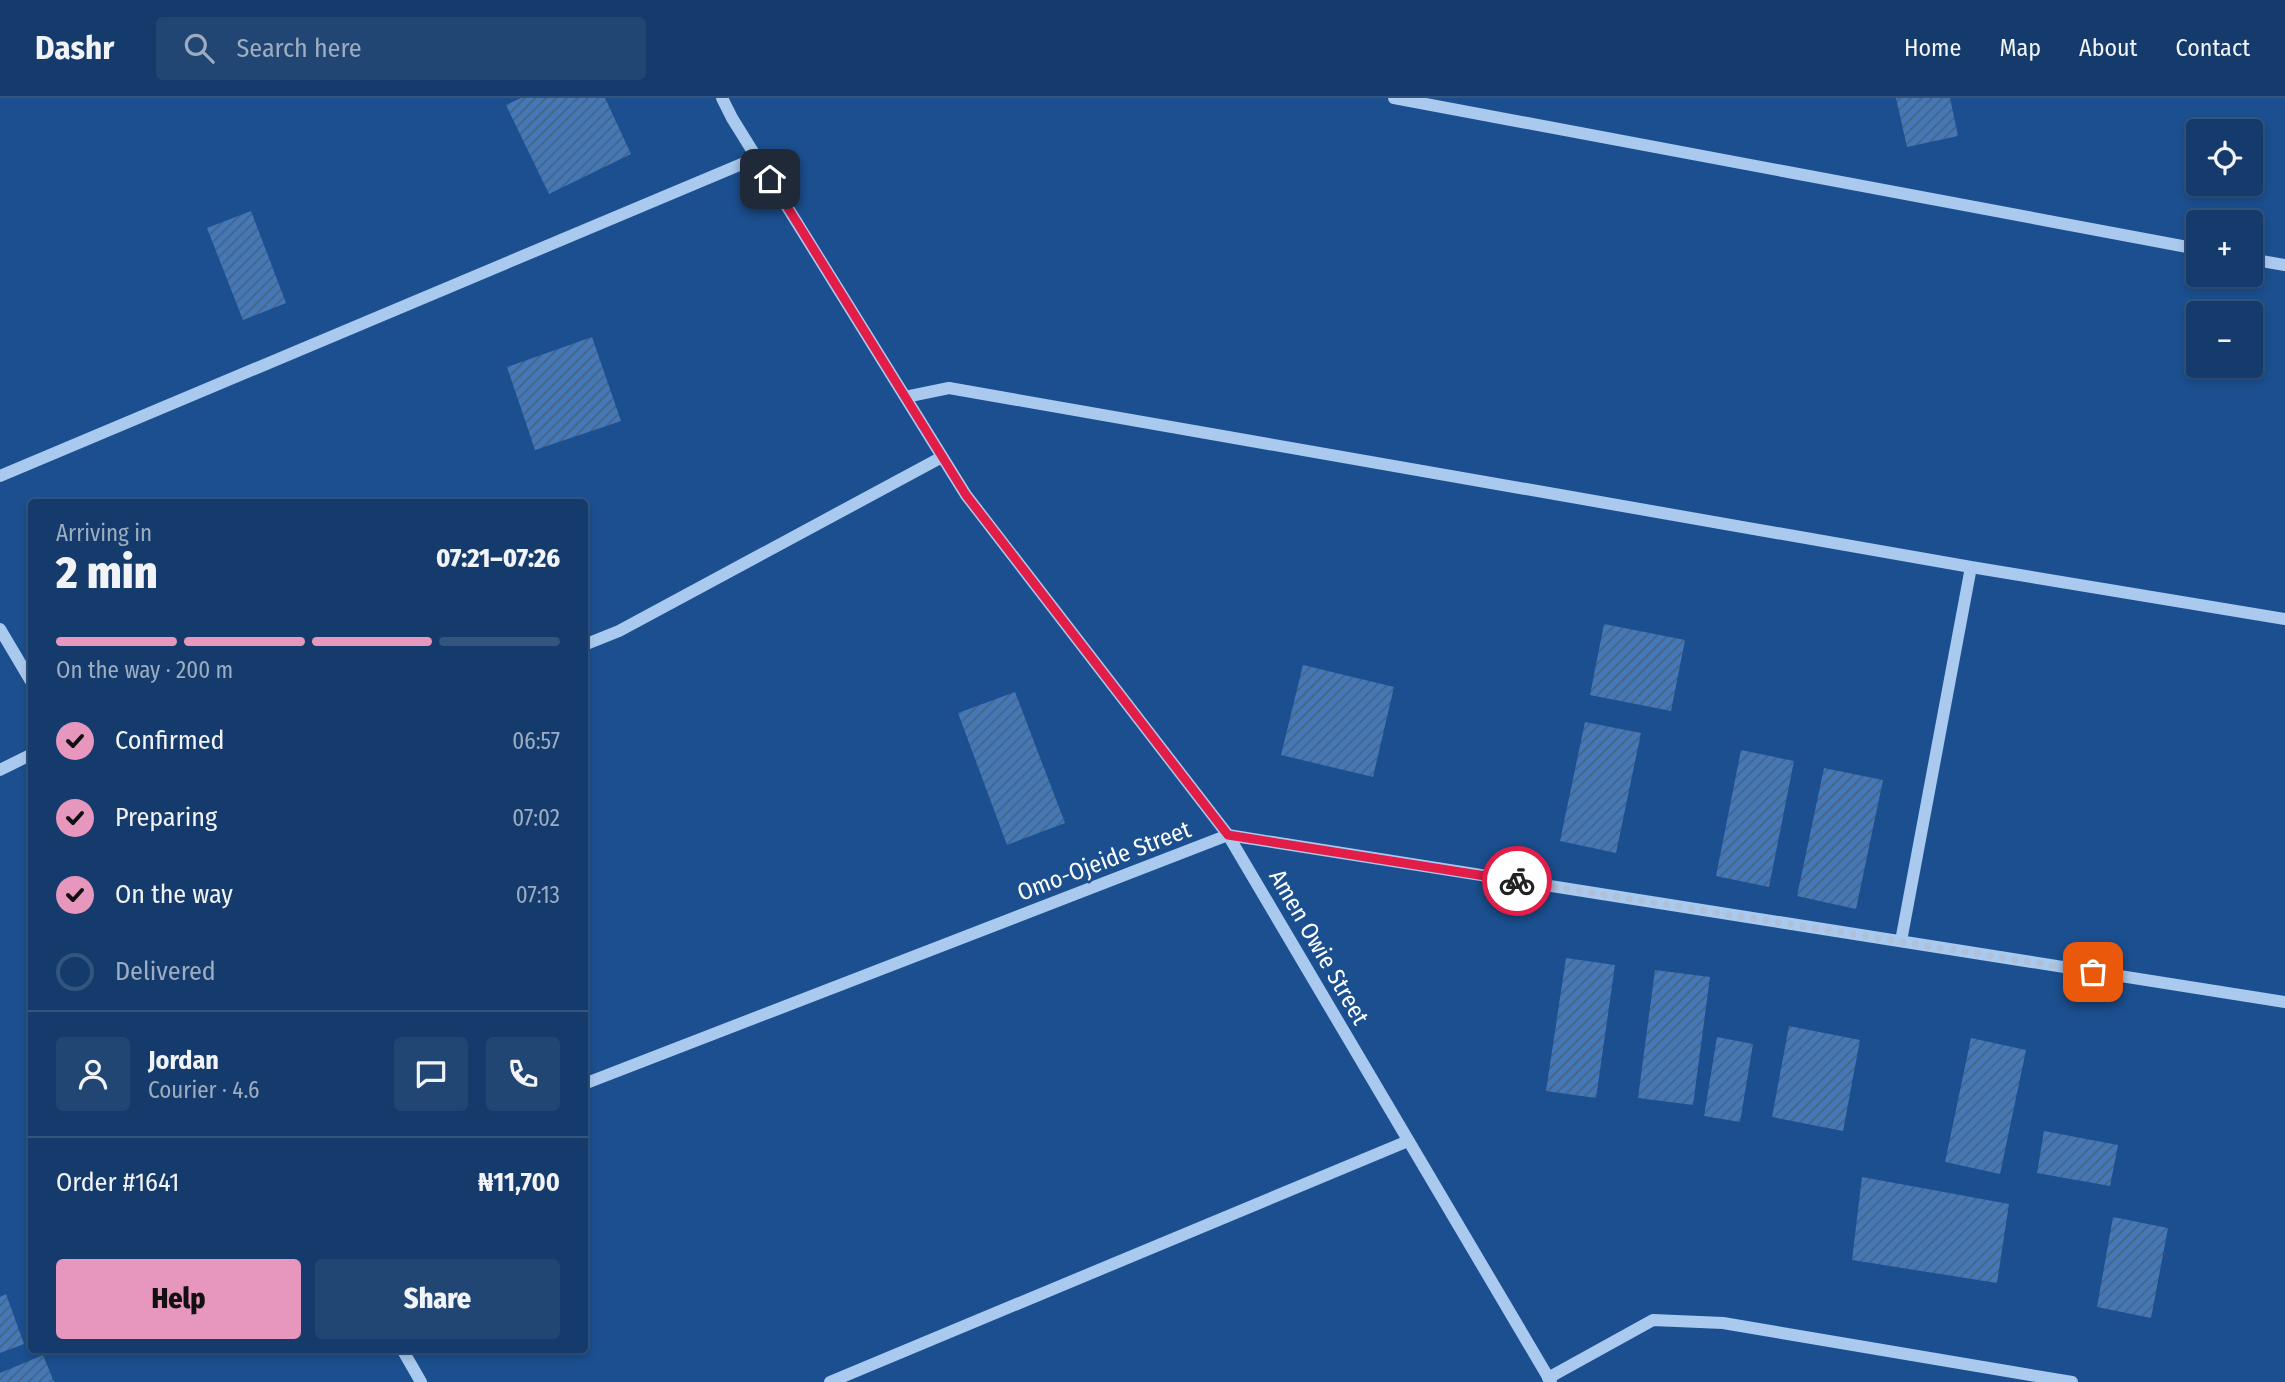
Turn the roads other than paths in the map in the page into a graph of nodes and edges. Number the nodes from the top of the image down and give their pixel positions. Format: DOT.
graph roads {
  1 [pos="722,98"];
  2 [pos="1394,98"];
  3 [pos="756,158"];
  4 [pos="2186,247"];
  5 [pos="2263,261"];
  6 [pos="2285,265"];
  7 [pos="905,397"];
  8 [pos="942,457"];
  9 [pos="0,475"];
  10 [pos="1970,567"];
  11 [pos="2285,619"];
  12 [pos="0,629"];
  13 [pos="588,643"];
  14 [pos="28,676"];
  15 [pos="28,756"];
  16 [pos="0,770"];
  17 [pos="1228,835"];
  18 [pos="1901,941"];
  19 [pos="2285,1002"];
  20 [pos="588,1082"];
  21 [pos="1408,1141"];
  22 [pos="404,1353"];
  23 [pos="1549,1380"];
  24 [pos="421,1382"];
  25 [pos="830,1382"];
  26 [pos="2072,1382"];
  1 -- 3 [label="street, Amen Owie Street"];
  2 -- 4 [label="street"];
  3 -- 7 [label="street, Amen Owie Street"];
  3 -- 9 [label="street"];
  5 -- 6 [label="street"];
  7 -- 8 [label="street, Amen Owie Street"];
  7 -- 10 [label="street"];
  8 -- 13 [label="street"];
  8 -- 17 [label="street, Amen Owie Street"];
  10 -- 11 [label="street"];
  10 -- 18 [label="street"];
  12 -- 14 [label="street"];
  15 -- 16 [label="street"];
  17 -- 18 [label="street, Omo-Ojeide Street"];
  17 -- 20 [label="street, Omo-Ojeide Street"];
  17 -- 21 [label="street, Amen Owie Street"];
  18 -- 19 [label="street, Omo-Ojeide Street"];
  21 -- 23 [label="street, Amen Owie Street"];
  21 -- 25 [label="street"];
  22 -- 24 [label="street"];
  23 -- 26 [label="street"];
}
